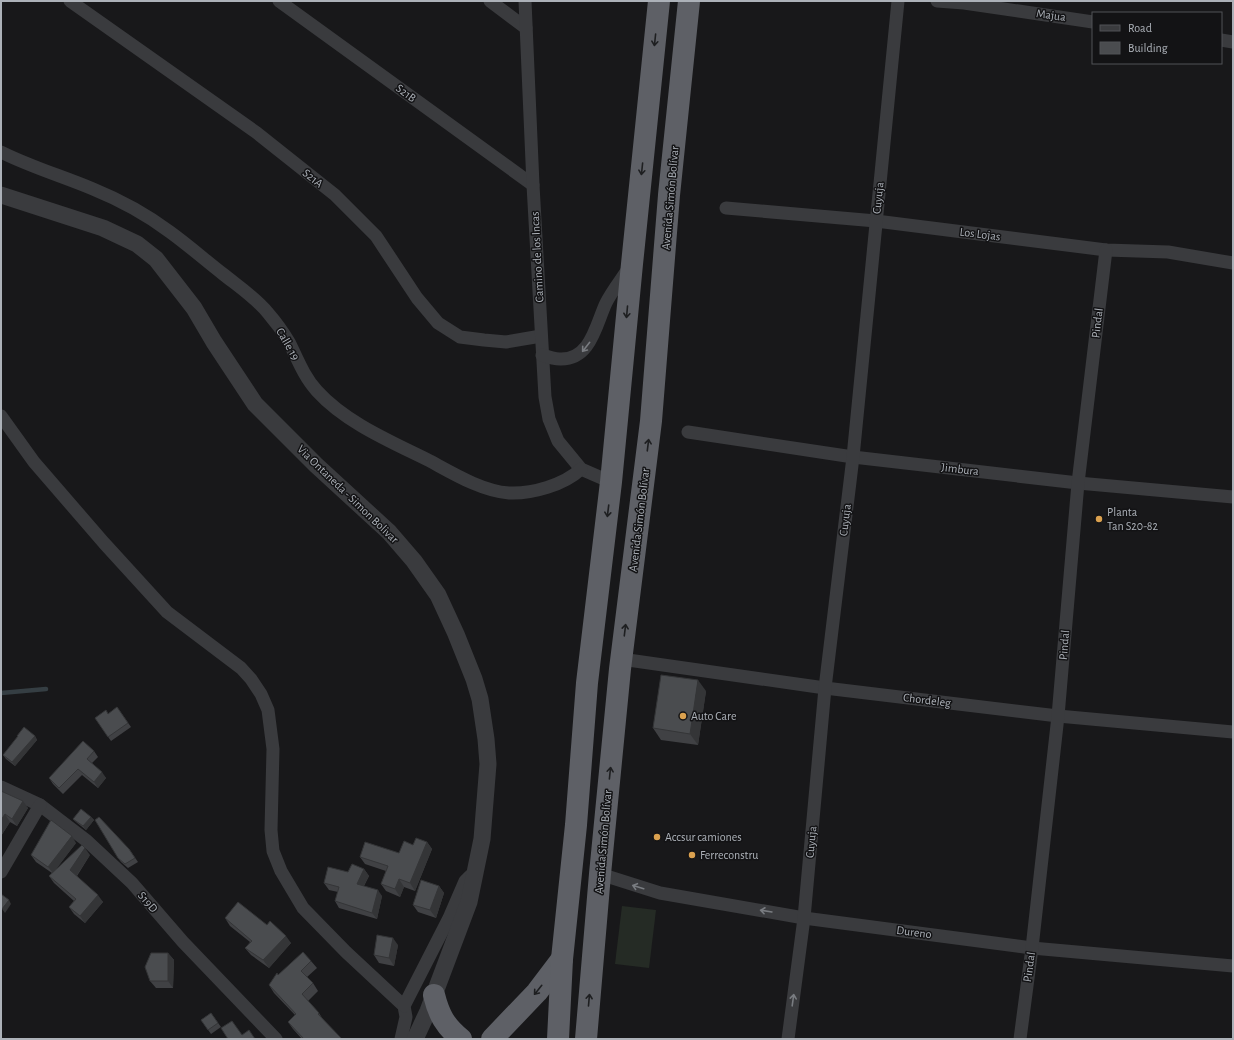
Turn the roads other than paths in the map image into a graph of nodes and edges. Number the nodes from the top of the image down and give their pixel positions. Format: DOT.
graph roads {
  1 [pos="70,1"];
  2 [pos="279,1"];
  3 [pos="490,1"];
  4 [pos="525,1"];
  5 [pos="659,1"];
  6 [pos="689,1"];
  7 [pos="898,1"];
  8 [pos="936,1"];
  9 [pos="964,2"];
  10 [pos="1092,22"];
  11 [pos="526,28"];
  12 [pos="1222,40"];
  13 [pos="1233,42"];
  14 [pos="1,152"];
  15 [pos="533,185"];
  16 [pos="1,196"];
  17 [pos="726,208"];
  18 [pos="876,221"];
  19 [pos="1106,250"];
  20 [pos="1233,263"];
  21 [pos="632,264"];
  22 [pos="541,336"];
  23 [pos="542,355"];
  24 [pos="1,416"];
  25 [pos="688,432"];
  26 [pos="853,457"];
  27 [pos="581,469"];
  28 [pos="611,482"];
  29 [pos="1078,483"];
  30 [pos="1233,497"];
  31 [pos="621,660"];
  32 [pos="825,688"];
  33 [pos="1058,716"];
  34 [pos="1233,732"];
  35 [pos="1,787"];
  36 [pos="40,805"];
  37 [pos="1,872"];
  38 [pos="475,872"];
  39 [pos="600,874"];
  40 [pos="804,918"];
  41 [pos="1032,948"];
  42 [pos="562,959"];
  43 [pos="1233,966"];
  44 [pos="431,1003"];
  45 [pos="404,1006"];
  46 [pos="276,1039"];
  47 [pos="401,1039"];
  48 [pos="415,1039"];
  49 [pos="425,1039"];
  50 [pos="461,1039"];
  51 [pos="492,1039"];
  52 [pos="558,1039"];
  53 [pos="586,1039"];
  54 [pos="788,1039"];
  55 [pos="1020,1039"];
  1 -- 22 [label="street, S21A"];
  2 -- 15 [label="street, S21B"];
  3 -- 11 [label="street"];
  4 -- 11 [label="street, Camino de los Incas"];
  5 -- 21 [label="highway, one-way"];
  31 -- 6 [label="highway, Avenida Simón Bolívar, one-way"];
  7 -- 18 [label="street, Cuyuja"];
  8 -- 9 [label="street, Majua"];
  9 -- 10 [label="street, Majua"];
  11 -- 15 [label="street, Camino de los Incas"];
  12 -- 13 [label="street"];
  14 -- 27 [label="street, Calle 19"];
  15 -- 22 [label="street, Camino de los Incas"];
  16 -- 38 [label="street, Via Ontaneda - Simon Bolivar"];
  17 -- 18 [label="street, Los Lojas"];
  18 -- 19 [label="street, Los Lojas"];
  18 -- 26 [label="street, Cuyuja"];
  19 -- 20 [label="street, Los Lojas"];
  19 -- 29 [label="street, Pindal"];
  21 -- 23 [label="street, one-way"];
  21 -- 28 [label="highway, one-way"];
  22 -- 23 [label="street, Camino de los Incas"];
  23 -- 27 [label="street, Camino de los Incas"];
  24 -- 45 [label="street"];
  25 -- 26 [label="street, Jimbura"];
  26 -- 29 [label="street, Jimbura"];
  26 -- 32 [label="street, Cuyuja"];
  27 -- 28 [label="street, Camino de los Incas"];
  28 -- 42 [label="highway, one-way"];
  29 -- 30 [label="street, Jimbura"];
  29 -- 33 [label="street, Pindal"];
  31 -- 32 [label="street, Chordeleg"];
  39 -- 31 [label="highway, Avenida Simón Bolívar, one-way"];
  32 -- 33 [label="street, Chordeleg"];
  32 -- 40 [label="street, Cuyuja"];
  33 -- 34 [label="street, Chordeleg"];
  33 -- 41 [label="street, Pindal"];
  35 -- 36 [label="street, S19D"];
  36 -- 37 [label="street"];
  36 -- 46 [label="street, S19D"];
  38 -- 44 [label="street, Via Ontaneda - Simon Bolivar"];
  38 -- 45 [label="street"];
  40 -- 39 [label="street, Dureno, one-way"];
  53 -- 39 [label="highway, Avenida Simón Bolívar, one-way"];
  40 -- 41 [label="street, Dureno"];
  54 -- 40 [label="street, Cuyuja, one-way"];
  41 -- 43 [label="street, Dureno"];
  41 -- 55 [label="street, Pindal"];
  42 -- 51 [label="highway, one-way"];
  42 -- 52 [label="highway"];
  44 -- 48 [label="street, Via Ontaneda - Simon Bolivar"];
  44 -- 49 [label="street, Via Ontaneda - Simon Bolivar"];
  44 -- 50 [label="highway"];
  45 -- 47 [label="street"];
}
